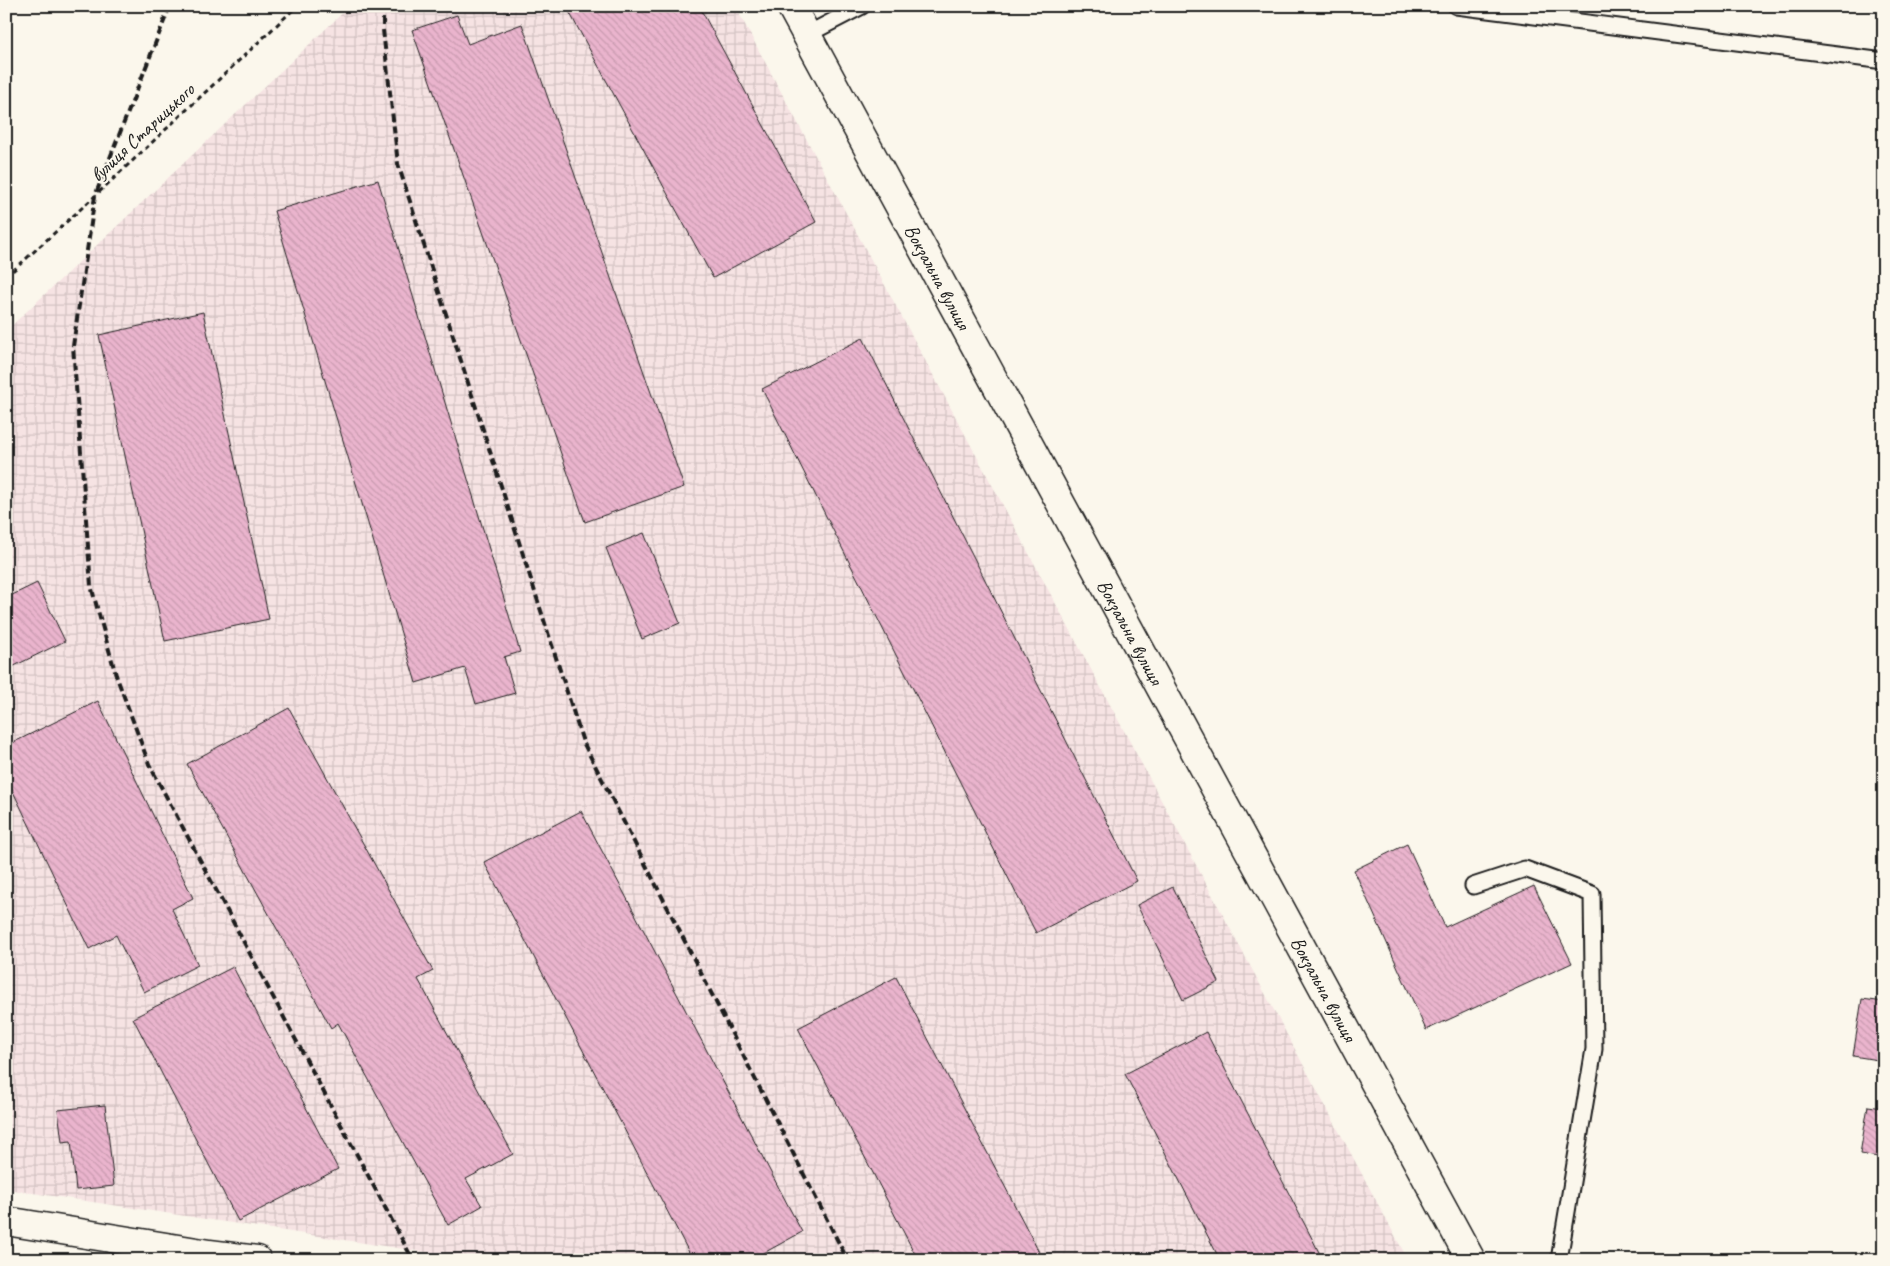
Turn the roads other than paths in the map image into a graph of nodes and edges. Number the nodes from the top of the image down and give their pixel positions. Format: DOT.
graph roads {
  1 [pos="791,6"];
  2 [pos="862,6"];
  3 [pos="1456,6"];
  4 [pos="806,35"];
  5 [pos="1884,60"];
  6 [pos="1473,886"];
  7 [pos="6,1221"];
  8 [pos="208,1257"];
  9 [pos="257,1260"];
  10 [pos="1470,1260"];
  11 [pos="1559,1260"];
  1 -- 4 [label="street, Вокзальна вулиця"];
  2 -- 4 [label="lane"];
  3 -- 5 [label="lane"];
  4 -- 10 [label="street, Вокзальна вулиця"];
  6 -- 11 [label="lane"];
  7 -- 8 [label="street"];
  8 -- 9 [label="street"];
}
